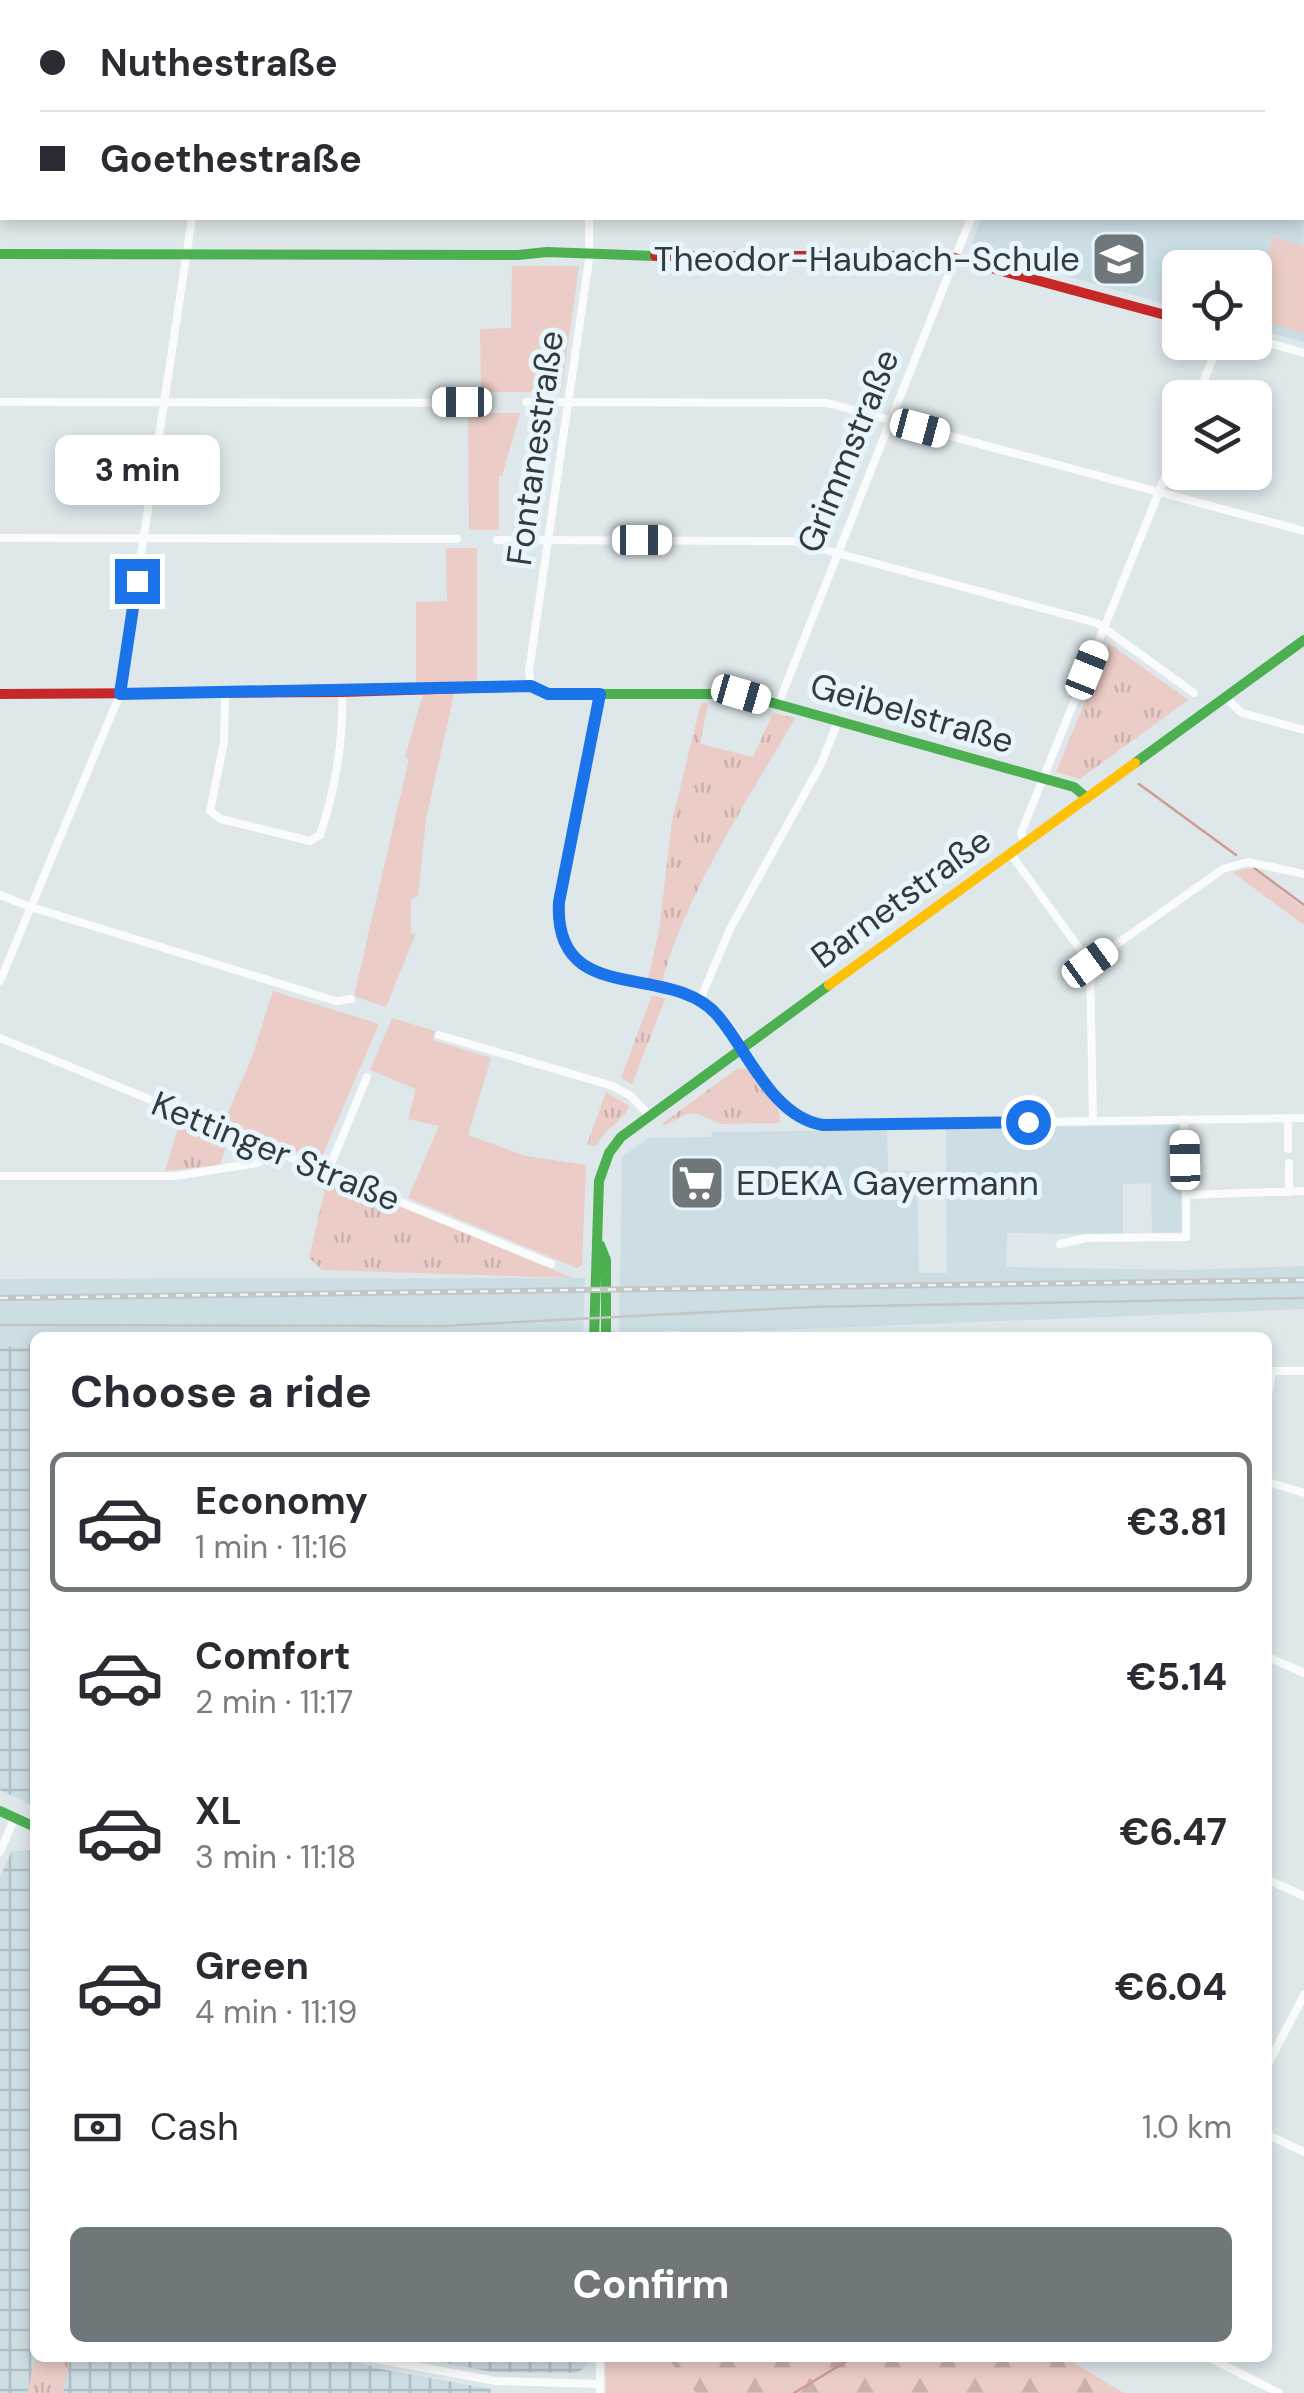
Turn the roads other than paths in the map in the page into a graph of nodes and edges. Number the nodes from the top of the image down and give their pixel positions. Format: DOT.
graph roads {
  1 [pos="192,220"];
  2 [pos="589,220"];
  3 [pos="970,220"];
  4 [pos="0,254"];
  5 [pos="186,255"];
  6 [pos="589,256"];
  7 [pos="955,257"];
  8 [pos="1162,314"];
  9 [pos="1272,345"];
  10 [pos="1304,353"];
  11 [pos="0,402"];
  12 [pos="164,402"];
  13 [pos="486,402"];
  14 [pos="526,402"];
  15 [pos="569,402"];
  16 [pos="890,420"];
  17 [pos="1162,483"];
  18 [pos="1158,492"];
  19 [pos="1304,531"];
  20 [pos="0,538"];
  21 [pos="143,538"];
  22 [pos="457,539"];
  23 [pos="497,540"];
  24 [pos="549,540"];
  25 [pos="838,553"];
  26 [pos="1105,626"];
  27 [pos="1304,640"];
  28 [pos="531,686"];
  29 [pos="225,691"];
  30 [pos="342,692"];
  31 [pos="1194,693"];
  32 [pos="0,694"];
  33 [pos="120,694"];
  34 [pos="600,694"];
  35 [pos="1225,698"];
  36 [pos="780,701"];
  37 [pos="838,721"];
  38 [pos="1304,730"];
  39 [pos="1043,779"];
  40 [pos="1087,798"];
  41 [pos="1024,843"];
  42 [pos="1010,853"];
  43 [pos="1304,874"];
  44 [pos="0,894"];
  45 [pos="31,907"];
  46 [pos="1090,963"];
  47 [pos="0,981"];
  48 [pos="351,1000"];
  49 [pos="700,1000"];
  50 [pos="439,1034"];
  51 [pos="0,1038"];
  52 [pos="742,1048"];
  53 [pos="368,1076"];
  54 [pos="649,1116"];
  55 [pos="1288,1118"];
  56 [pos="1304,1118"];
  57 [pos="1184,1119"];
  58 [pos="1093,1121"];
  59 [pos="267,1150"];
  60 [pos="1288,1150"];
  61 [pos="1288,1163"];
  62 [pos="328,1171"];
  63 [pos="0,1176"];
  64 [pos="1289,1192"];
  65 [pos="1304,1192"];
  66 [pos="1186,1195"];
  67 [pos="600,1243"];
  68 [pos="1060,1244"];
  69 [pos="552,1264"];
  70 [pos="594,1332"];
  71 [pos="606,1332"];
  72 [pos="1272,1370"];
  73 [pos="1304,1371"];
  74 [pos="1272,1483"];
  75 [pos="1304,1494"];
  76 [pos="1272,1659"];
  77 [pos="1304,1673"];
  78 [pos="0,1811"];
  79 [pos="15,1818"];
  80 [pos="30,1826"];
  81 [pos="0,1852"];
  82 [pos="1272,1882"];
  83 [pos="1304,1896"];
  84 [pos="1304,1995"];
  85 [pos="1272,2056"];
  86 [pos="1272,2137"];
  87 [pos="1304,2152"];
  88 [pos="403,2362"];
  89 [pos="600,2362"];
  90 [pos="1218,2362"];
  91 [pos="600,2389"];
  92 [pos="1279,2393"];
  1 -- 5 [label="street"];
  2 -- 6 [label="street, Fontanestraße"];
  3 -- 7 [label="street, Grimmstraße"];
  4 -- 5 [label="street"];
  5 -- 6 [label="street"];
  5 -- 12 [label="street"];
  6 -- 7 [label="street"];
  6 -- 15 [label="street, Fontanestraße"];
  7 -- 8 [label="street"];
  7 -- 16 [label="street, Grimmstraße"];
  9 -- 10 [label="street"];
  11 -- 12 [label="street"];
  12 -- 13 [label="street"];
  12 -- 21 [label="street"];
  14 -- 15 [label="street"];
  15 -- 16 [label="street"];
  15 -- 24 [label="street, Fontanestraße"];
  16 -- 18 [label="street"];
  16 -- 25 [label="street, Grimmstraße"];
  17 -- 18 [label="street"];
  18 -- 19 [label="street"];
  18 -- 26 [label="street"];
  20 -- 21 [label="street"];
  21 -- 22 [label="street"];
  21 -- 33 [label="street"];
  23 -- 24 [label="street"];
  24 -- 25 [label="street"];
  24 -- 28 [label="street, Fontanestraße"];
  25 -- 26 [label="street"];
  25 -- 36 [label="street, Grimmstraße"];
  26 -- 31 [label="street"];
  26 -- 39 [label="street"];
  27 -- 35 [label="street, Barnetstraße"];
  28 -- 30 [label="street, Geibelstraße"];
  28 -- 34 [label="street, Geibelstraße"];
  29 -- 30 [label="street, Geibelstraße"];
  29 -- 30 [label="street"];
  29 -- 33 [label="street, Geibelstraße"];
  32 -- 33 [label="street, Geibelstraße"];
  33 -- 45 [label="street"];
  34 -- 36 [label="street, Geibelstraße"];
  34 -- 49 [label="street"];
  35 -- 38 [label="street"];
  35 -- 40 [label="street, Barnetstraße"];
  36 -- 37 [label="street, Geibelstraße"];
  37 -- 39 [label="street, Geibelstraße"];
  37 -- 49 [label="street"];
  39 -- 40 [label="street, Geibelstraße"];
  39 -- 41 [label="street"];
  40 -- 41 [label="street, Barnetstraße"];
  41 -- 42 [label="street, Barnetstraße"];
  42 -- 46 [label="street"];
  42 -- 52 [label="street, Barnetstraße"];
  43 -- 46 [label="street"];
  44 -- 45 [label="street"];
  45 -- 47 [label="street"];
  45 -- 48 [label="street"];
  46 -- 58 [label="street"];
  49 -- 52 [label="street"];
  50 -- 54 [label="street"];
  51 -- 59 [label="street, Kettinger Straße"];
  52 -- 54 [label="street, Barnetstraße"];
  52 -- 58 [label="street"];
  53 -- 62 [label="street"];
  54 -- 67 [label="street, Barnetstraße"];
  55 -- 56 [label="street"];
  55 -- 57 [label="street"];
  55 -- 60 [label="street"];
  57 -- 58 [label="street"];
  57 -- 66 [label="street"];
  59 -- 62 [label="street, Kettinger Straße"];
  59 -- 63 [label="street"];
  61 -- 64 [label="street"];
  62 -- 69 [label="street, Kettinger Straße"];
  64 -- 65 [label="street"];
  64 -- 66 [label="street"];
  66 -- 68 [label="street"];
  67 -- 70 [label="street, Barnetstraße"];
  67 -- 71 [label="street, Barnetstraße"];
  72 -- 73 [label="street"];
  74 -- 75 [label="street"];
  76 -- 77 [label="street"];
  78 -- 79 [label="street"];
  79 -- 80 [label="street"];
  79 -- 81 [label="street"];
  82 -- 83 [label="street"];
  84 -- 85 [label="street"];
  86 -- 87 [label="street"];
  88 -- 91 [label="street"];
  89 -- 91 [label="street"];
  90 -- 92 [label="street"];
}
